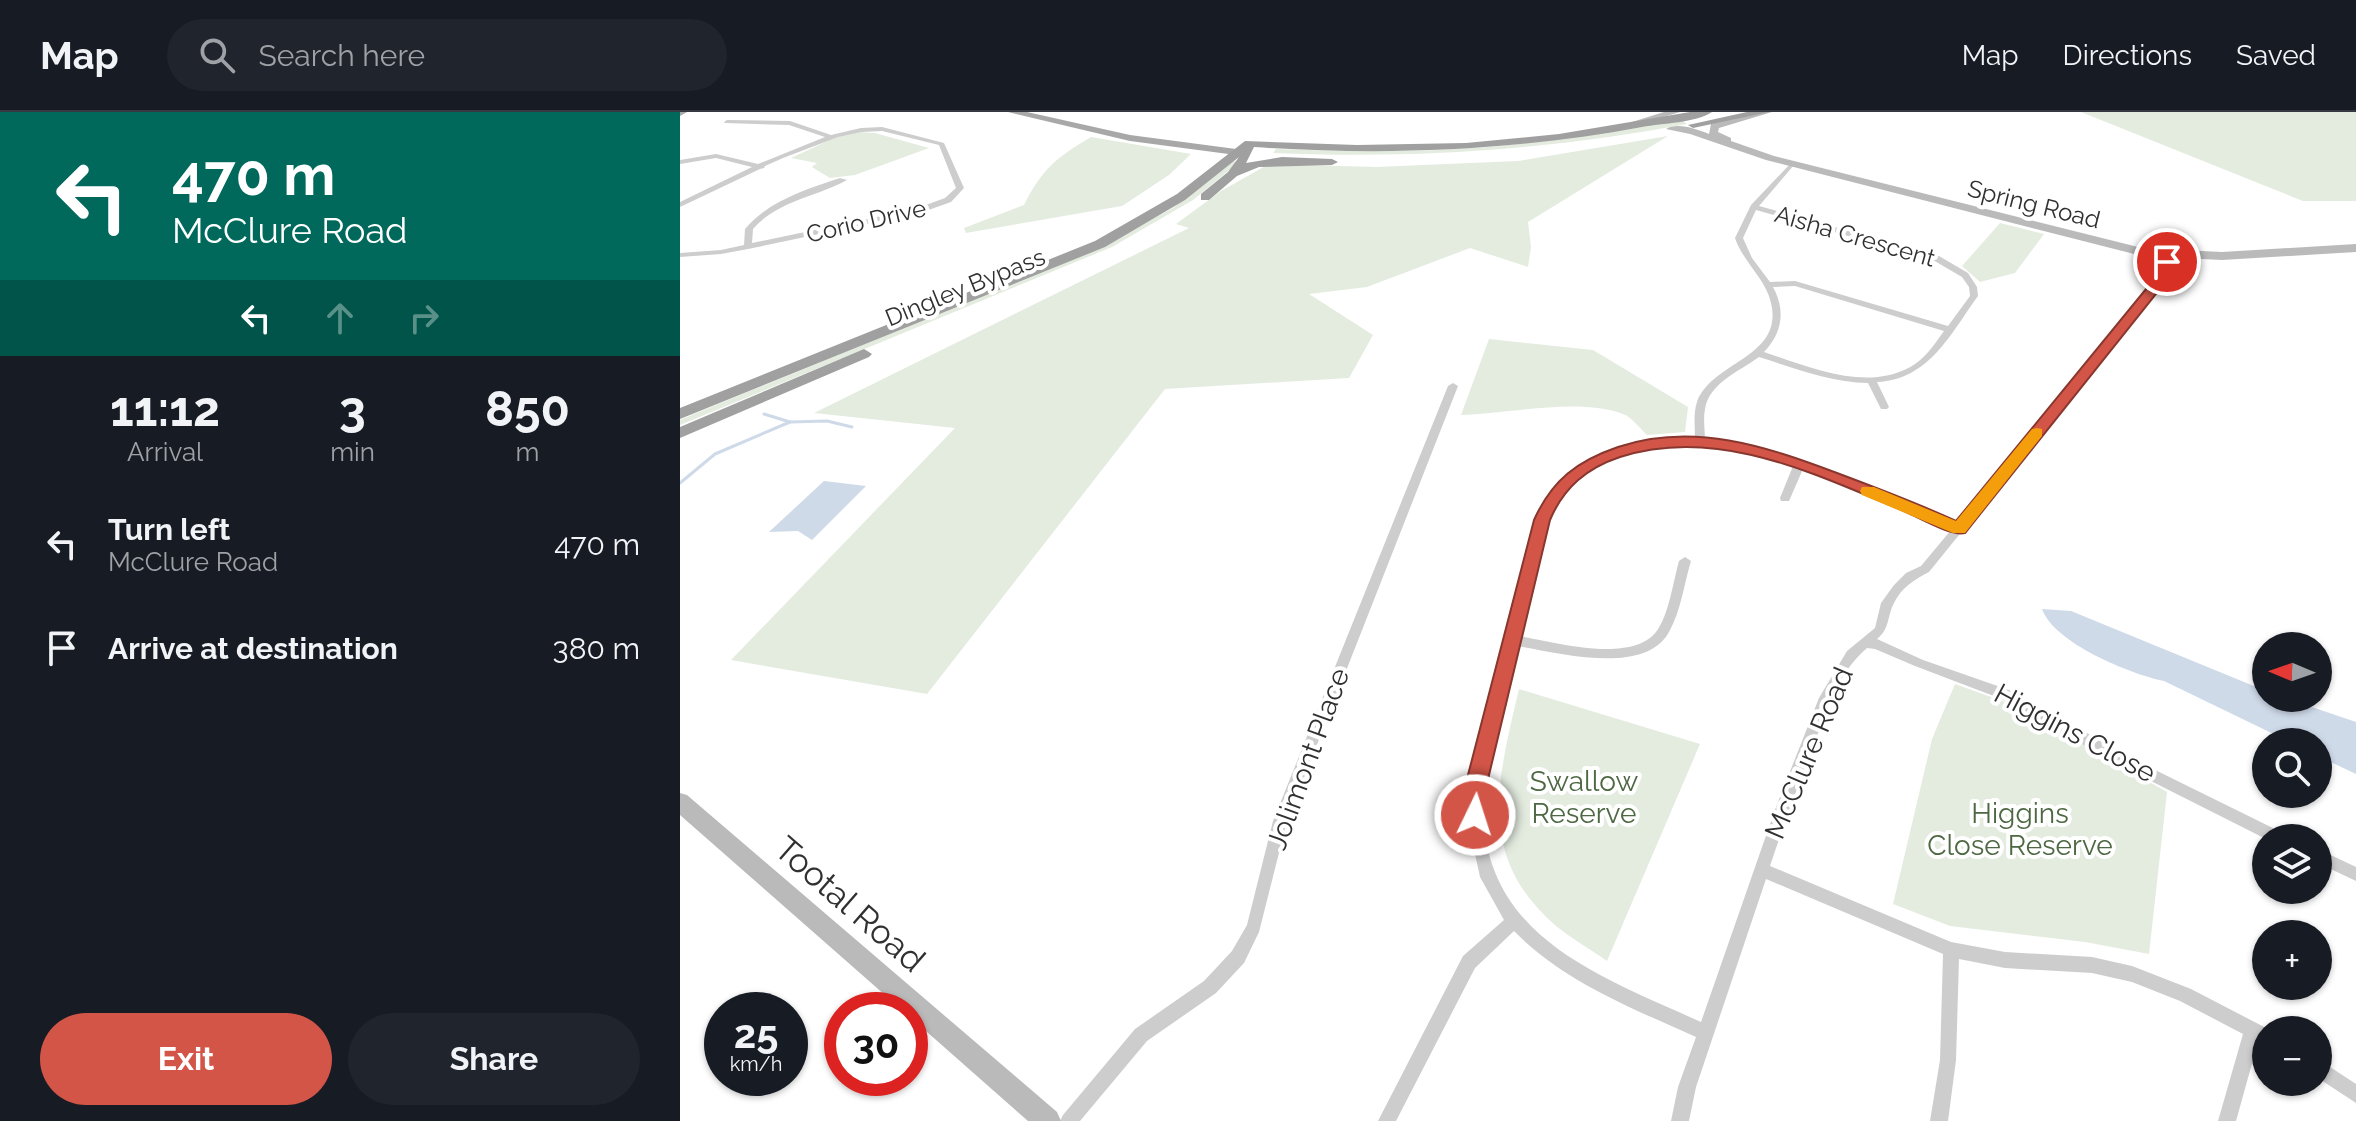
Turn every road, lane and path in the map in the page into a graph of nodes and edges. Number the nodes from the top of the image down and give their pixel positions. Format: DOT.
graph roads {
  1 [pos="1013,112"];
  2 [pos="1064,112"];
  3 [pos="1675,112"];
  4 [pos="1707,112"];
  5 [pos="1765,112"];
  6 [pos="727,122"];
  7 [pos="1671,129"];
  8 [pos="829,136"];
  9 [pos="1568,136"];
  10 [pos="1245,148"];
  11 [pos="1211,150"];
  12 [pos="1755,153"];
  13 [pos="1396,158"];
  14 [pos="680,162"];
  15 [pos="1792,164"];
  16 [pos="762,167"];
  17 [pos="1234,173"];
  18 [pos="843,180"];
  19 [pos="1190,191"];
  20 [pos="680,205"];
  21 [pos="1754,207"];
  22 [pos="1178,215"];
  23 [pos="1141,237"];
  24 [pos="748,247"];
  25 [pos="2356,248"];
  26 [pos="2161,254"];
  27 [pos="680,255"];
  28 [pos="1769,285"];
  29 [pos="1948,329"];
  30 [pos="1760,354"];
  31 [pos="1871,380"];
  32 [pos="1453,386"];
  33 [pos="1884,407"];
  34 [pos="680,414"];
  35 [pos="680,433"];
  36 [pos="1700,440"];
  37 [pos="1799,465"];
  38 [pos="1785,498"];
  39 [pos="1959,529"];
  40 [pos="1685,561"];
  41 [pos="1512,640"];
  42 [pos="1867,643"];
  43 [pos="680,802"];
  44 [pos="2252,825"];
  45 [pos="2332,863"];
  46 [pos="1762,870"];
  47 [pos="2356,874"];
  48 [pos="1514,921"];
  49 [pos="1951,950"];
  50 [pos="2252,1030"];
  51 [pos="1706,1033"];
  52 [pos="2252,1053"];
  53 [pos="2332,1078"];
  54 [pos="2356,1094"];
  55 [pos="1048,1121"];
  56 [pos="1069,1121"];
  57 [pos="1387,1121"];
  58 [pos="1680,1121"];
  59 [pos="1939,1121"];
  60 [pos="2227,1121"];
  1 -- 11 [label="main road"];
  2 -- 10 [label="main road"];
  3 -- 9 [label="main road"];
  4 -- 9 [label="highway"];
  5 -- 7 [label="highway"];
  5 -- 12 [label="main road, Spring Road"];
  6 -- 8 [label="street"];
  7 -- 12 [label="main road, Spring Road"];
  7 -- 13 [label="highway"];
  8 -- 16 [label="street, Corio Drive"];
  8 -- 24 [label="street, Corio Drive"];
  9 -- 10 [label="highway"];
  10 -- 11 [label="main road"];
  10 -- 13 [label="highway"];
  10 -- 17 [label="highway"];
  10 -- 19 [label="highway, Dingley Bypass"];
  11 -- 19 [label="main road"];
  12 -- 15 [label="main road, Spring Road"];
  13 -- 17 [label="highway"];
  14 -- 16 [label="street"];
  15 -- 21 [label="street"];
  15 -- 26 [label="main road, Spring Road"];
  16 -- 20 [label="street, Corio Drive"];
  17 -- 22 [label="highway"];
  18 -- 24 [label="street"];
  19 -- 34 [label="highway, Dingley Bypass"];
  21 -- 28 [label="street"];
  21 -- 29 [label="street, Aisha Crescent"];
  23 -- 35 [label="highway, Dingley Bypass"];
  24 -- 27 [label="street, Corio Drive"];
  25 -- 26 [label="main road, Spring Road"];
  26 -- 39 [label="street, McClure Road"];
  28 -- 29 [label="street"];
  28 -- 30 [label="street"];
  29 -- 31 [label="street, Aisha Crescent"];
  30 -- 31 [label="street, Aisha Crescent"];
  30 -- 36 [label="street"];
  31 -- 33 [label="street"];
  32 -- 56 [label="street, Jolimont Place"];
  36 -- 37 [label="street"];
  36 -- 41 [label="street"];
  37 -- 38 [label="street"];
  37 -- 39 [label="street"];
  39 -- 42 [label="street, McClure Road"];
  40 -- 41 [label="street"];
  41 -- 48 [label="street"];
  42 -- 44 [label="street, Higgins Close"];
  42 -- 46 [label="street, McClure Road"];
  43 -- 55 [label="main road, Tootal Road"];
  45 -- 47 [label="street"];
  46 -- 49 [label="street"];
  46 -- 51 [label="street, McClure Road"];
  48 -- 51 [label="street"];
  48 -- 57 [label="street"];
  49 -- 50 [label="street"];
  49 -- 59 [label="street"];
  51 -- 58 [label="street, McClure Road"];
  52 -- 60 [label="street"];
  53 -- 54 [label="street"];
}
